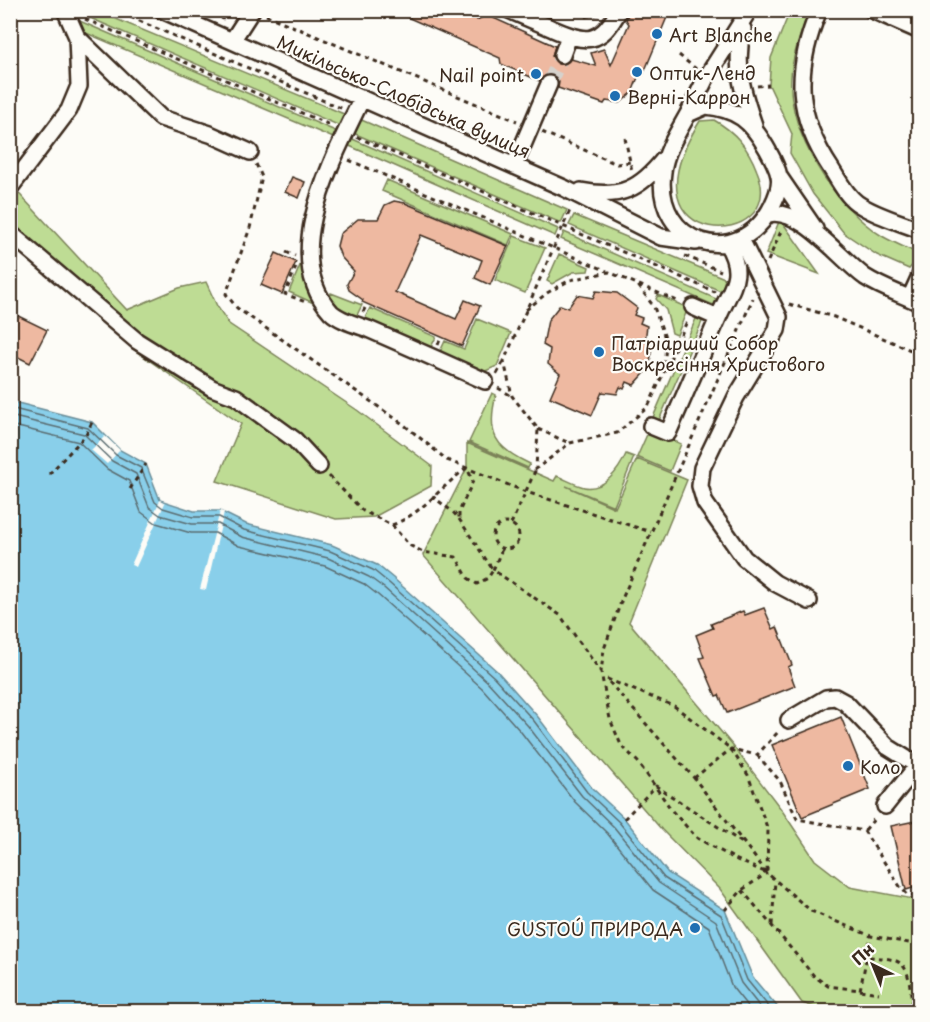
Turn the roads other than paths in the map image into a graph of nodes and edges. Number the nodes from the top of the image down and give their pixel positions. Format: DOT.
graph roads {
  1 [pos="162,10"];
  2 [pos="509,10"];
  3 [pos="619,10"];
  4 [pos="819,10"];
  5 [pos="872,10"];
  6 [pos="66,11"];
  7 [pos="259,13"];
  8 [pos="747,14"];
  9 [pos="920,31"];
  10 [pos="569,36"];
  11 [pos="77,37"];
  12 [pos="232,41"];
  13 [pos="562,55"];
  14 [pos="549,84"];
  15 [pos="362,99"];
  16 [pos="688,114"];
  17 [pos="754,126"];
  18 [pos="250,152"];
  19 [pos="667,154"];
  20 [pos="514,166"];
  21 [pos="780,178"];
  22 [pos="10,188"];
  23 [pos="564,188"];
  24 [pos="768,214"];
  25 [pos="920,230"];
  26 [pos="10,233"];
  27 [pos="822,238"];
  28 [pos="734,241"];
  29 [pos="696,242"];
  30 [pos="920,276"];
  31 [pos="915,300"];
  32 [pos="693,307"];
  33 [pos="718,318"];
  34 [pos="485,381"];
  35 [pos="651,426"];
  36 [pos="319,466"];
  37 [pos="809,601"];
  38 [pos="789,720"];
  39 [pos="918,766"];
  40 [pos="885,807"];
  1 -- 12 [label="street, Микільсько-Слобідська вулиця"];
  2 -- 10 [label="street"];
  3 -- 10 [label="street"];
  4 -- 25 [label="street"];
  5 -- 9 [label="street"];
  6 -- 11 [label="street"];
  7 -- 12 [label="street"];
  8 -- 16 [label="street"];
  8 -- 17 [label="street"];
  10 -- 13 [label="street"];
  11 -- 18 [label="street"];
  11 -- 22 [label="street"];
  12 -- 15 [label="street, Микільсько-Слобідська вулиця"];
  14 -- 20 [label="street"];
  15 -- 20 [label="street, Микільсько-Слобідська вулиця"];
  15 -- 34 [label="street"];
  16 -- 17 [label="street"];
  16 -- 19 [label="street"];
  17 -- 21 [label="street"];
  19 -- 23 [label="street, Микільсько-Слобідська вулиця"];
  19 -- 29 [label="street"];
  20 -- 23 [label="street, Микільсько-Слобідська вулиця"];
  21 -- 24 [label="street"];
  21 -- 27 [label="street"];
  23 -- 29 [label="street, Микільсько-Слобідська вулиця"];
  24 -- 27 [label="street"];
  24 -- 28 [label="street"];
  26 -- 36 [label="street"];
  27 -- 31 [label="street"];
  28 -- 29 [label="street"];
  28 -- 33 [label="street"];
  28 -- 37 [label="street"];
  30 -- 31 [label="street"];
  32 -- 33 [label="street"];
  33 -- 35 [label="street"];
  38 -- 39 [label="street"];
  39 -- 40 [label="street"];
}
